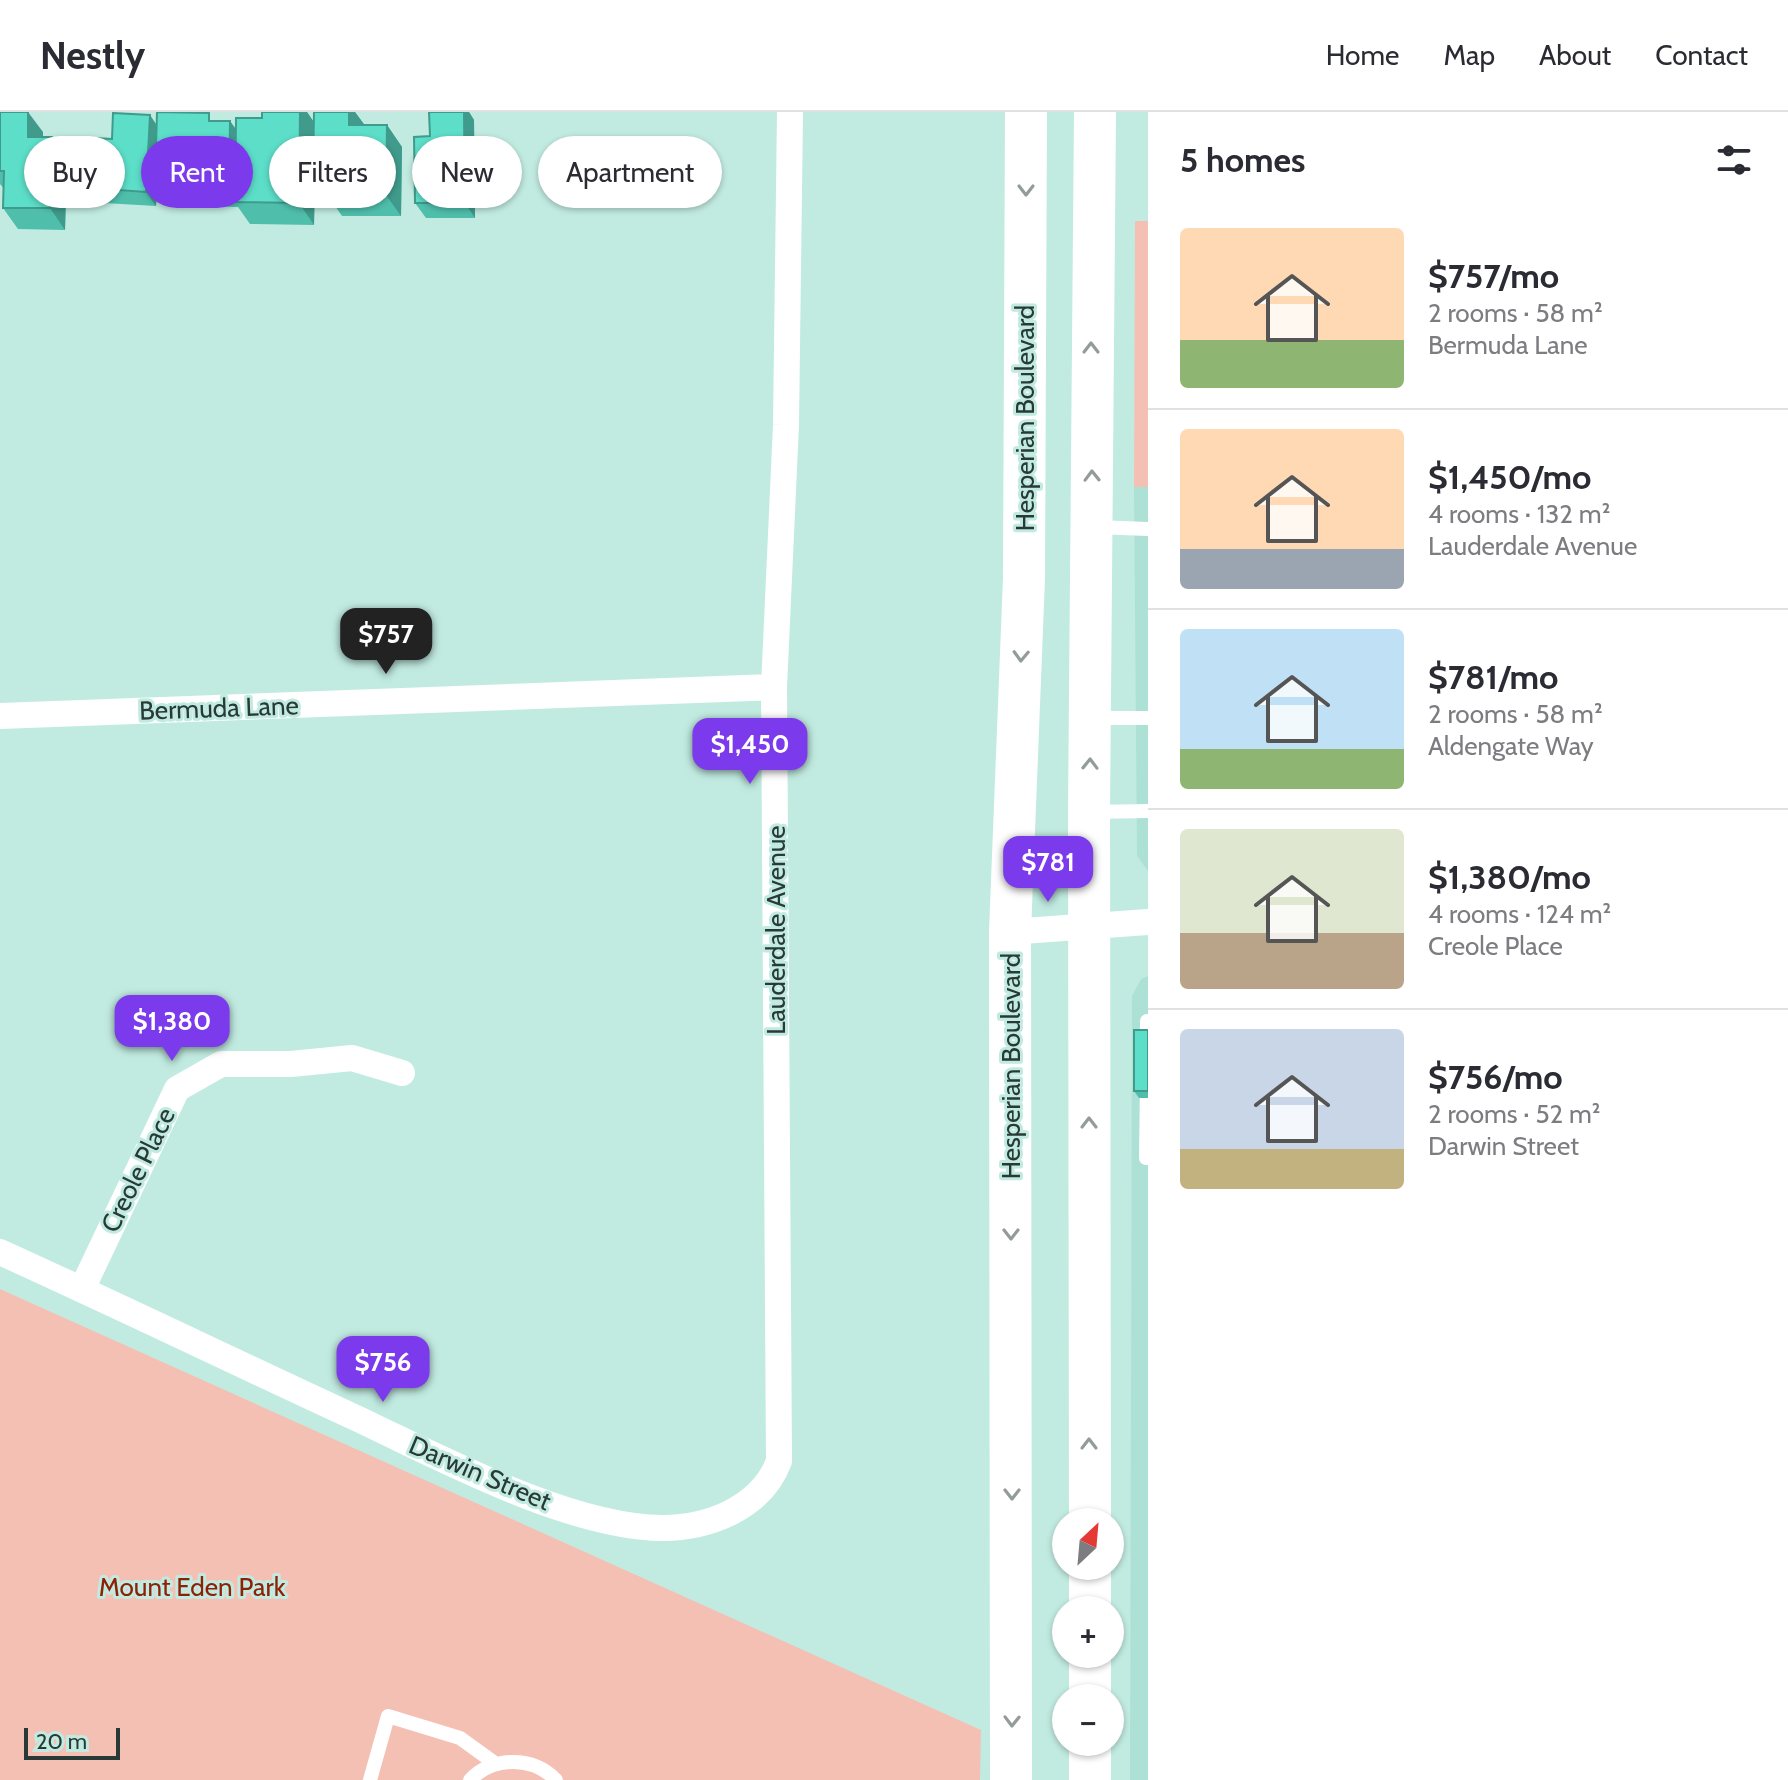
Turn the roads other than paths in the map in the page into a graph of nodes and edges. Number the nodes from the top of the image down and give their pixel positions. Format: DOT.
graph roads {
  1 [pos="790,112"];
  2 [pos="1026,112"];
  3 [pos="1095,112"];
  4 [pos="1092,527"];
  5 [pos="1148,529"];
  6 [pos="774,687"];
  7 [pos="0,716"];
  8 [pos="1091,718"];
  9 [pos="1148,718"];
  10 [pos="1148,811"];
  11 [pos="1089,812"];
  12 [pos="1148,922"];
  13 [pos="1089,926"];
  14 [pos="1010,932"];
  15 [pos="1147,1021"];
  16 [pos="402,1073"];
  17 [pos="1146,1158"];
  18 [pos="0,1252"];
  19 [pos="82,1289"];
  20 [pos="779,1461"];
  21 [pos="1090,1508"];
  22 [pos="1090,1756"];
  23 [pos="496,1764"];
  24 [pos="370,1780"];
  25 [pos="470,1780"];
  26 [pos="556,1780"];
  27 [pos="1011,1780"];
  28 [pos="1090,1780"];
  1 -- 6 [label="street, Lauderdale Avenue"];
  2 -- 14 [label="main road, Hesperian Boulevard, one-way"];
  4 -- 3 [label="main road, one-way"];
  4 -- 5 [label="lane"];
  4 -- 8 [label="main road"];
  6 -- 7 [label="street, Bermuda Lane"];
  6 -- 20 [label="street, Lauderdale Avenue"];
  8 -- 9 [label="lane"];
  11 -- 8 [label="main road, one-way"];
  10 -- 11 [label="lane"];
  11 -- 13 [label="main road"];
  12 -- 13 [label="street"];
  13 -- 14 [label="street"];
  21 -- 13 [label="main road, one-way"];
  14 -- 27 [label="main road, Hesperian Boulevard, one-way"];
  15 -- 17 [label="lane"];
  16 -- 19 [label="street, Creole Place"];
  18 -- 19 [label="street, Darwin Street"];
  19 -- 20 [label="street, Darwin Street"];
  22 -- 28 [label="main road"];
  23 -- 24 [label="lane"];
  23 -- 25 [label="lane"];
  23 -- 26 [label="lane"];
}
